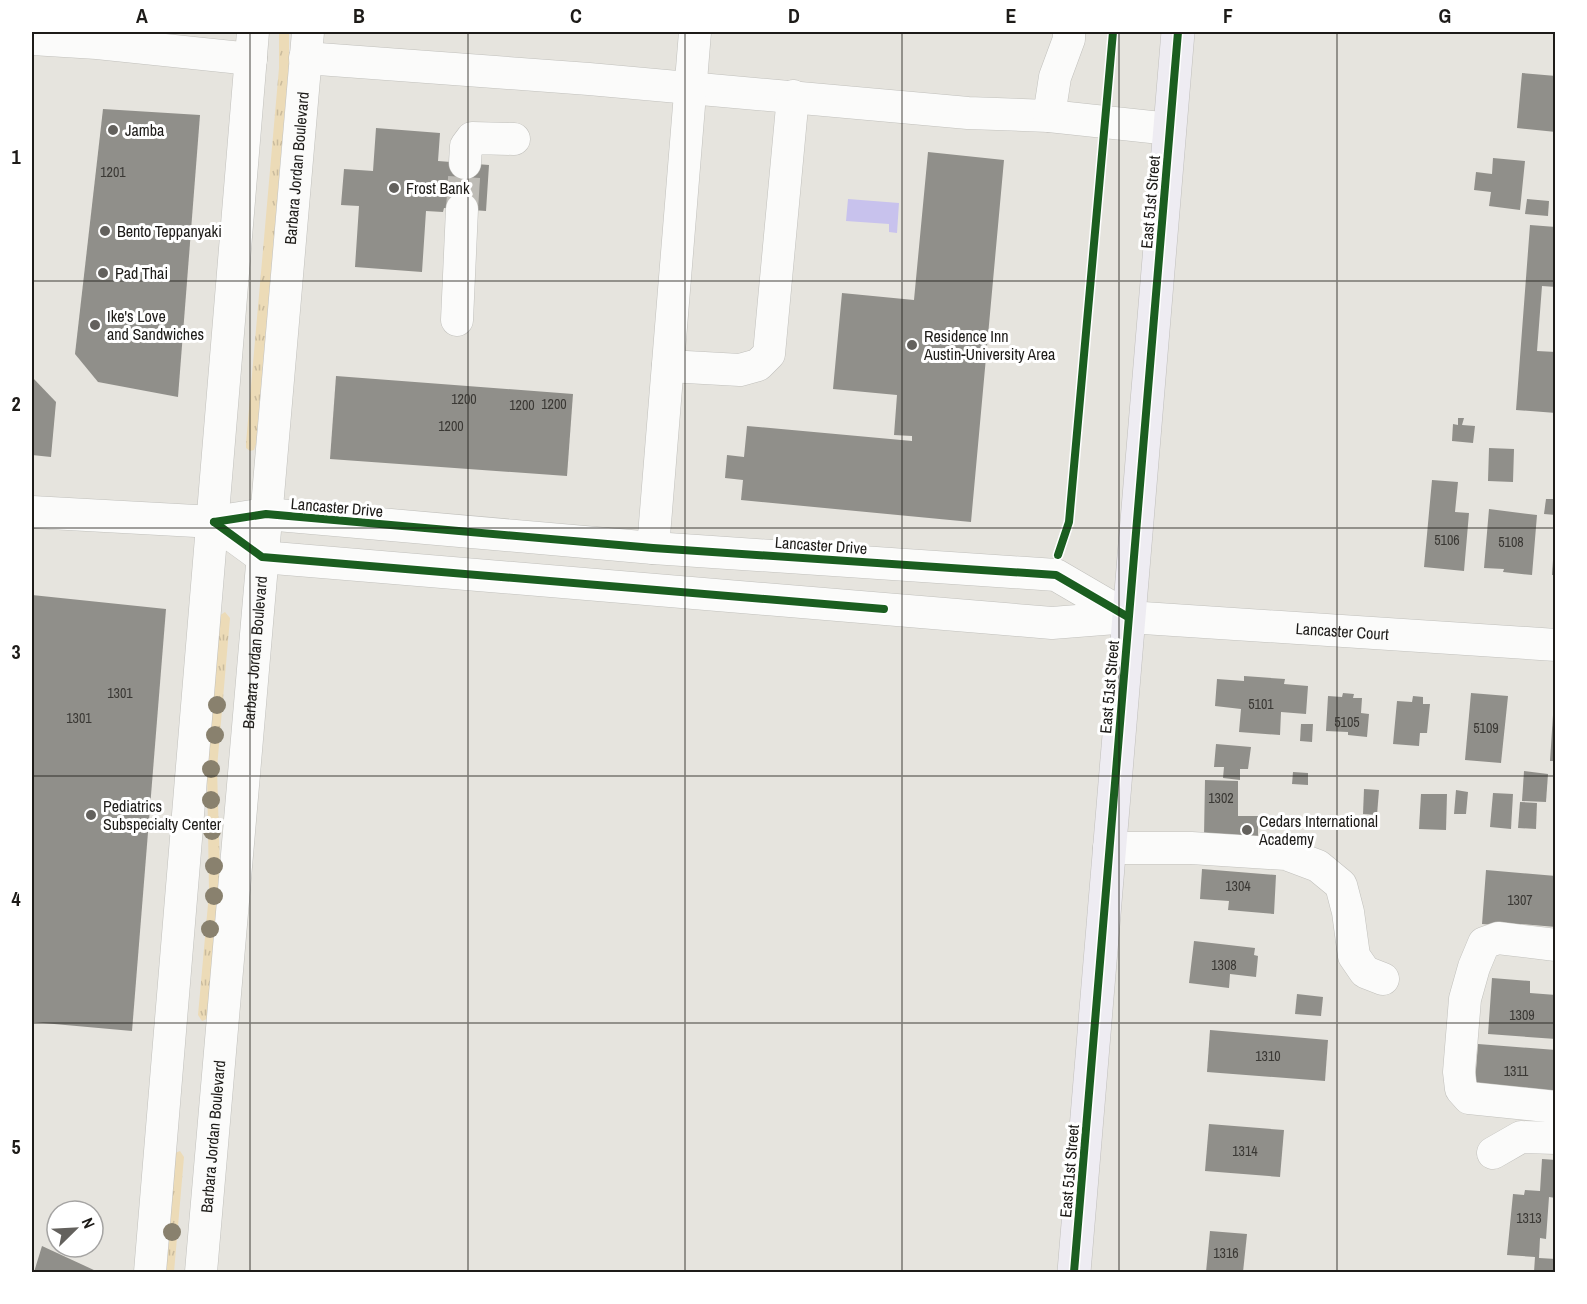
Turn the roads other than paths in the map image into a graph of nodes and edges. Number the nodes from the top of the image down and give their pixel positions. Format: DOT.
graph roads {
  1 [pos="694,32"];
  2 [pos="1069,32"];
  3 [pos="1178,32"];
  4 [pos="32,39"];
  5 [pos="252,45"];
  6 [pos="306,45"];
  7 [pos="690,88"];
  8 [pos="793,96"];
  9 [pos="1049,116"];
  10 [pos="1170,129"];
  11 [pos="514,139"];
  12 [pos="465,163"];
  13 [pos="462,209"];
  14 [pos="457,320"];
  15 [pos="668,366"];
  16 [pos="32,512"];
  17 [pos="266,514"];
  18 [pos="214,522"];
  19 [pos="653,548"];
  20 [pos="262,557"];
  21 [pos="1128,617"];
  22 [pos="1556,645"];
  23 [pos="1109,848"];
  24 [pos="1556,945"];
  25 [pos="1383,979"];
  26 [pos="1556,1107"];
  27 [pos="1556,1138"];
  28 [pos="1493,1153"];
  29 [pos="150,1272"];
  30 [pos="201,1272"];
  31 [pos="1074,1272"];
  1 -- 7 [label="street"];
  2 -- 9 [label="street"];
  3 -- 10 [label="main road, East 51st Street"];
  4 -- 5 [label="street"];
  5 -- 18 [label="street"];
  6 -- 7 [label="street"];
  6 -- 17 [label="street, Barbara Jordan Boulevard"];
  7 -- 8 [label="street"];
  7 -- 15 [label="street"];
  8 -- 9 [label="street"];
  8 -- 15 [label="street"];
  9 -- 10 [label="street"];
  10 -- 21 [label="main road, East 51st Street"];
  11 -- 12 [label="street"];
  13 -- 14 [label="street"];
  15 -- 19 [label="street"];
  16 -- 18 [label="street, Lancaster Drive"];
  17 -- 18 [label="street, Lancaster Drive"];
  17 -- 19 [label="street, Lancaster Drive"];
  17 -- 20 [label="street, Barbara Jordan Boulevard"];
  18 -- 20 [label="street"];
  18 -- 29 [label="street"];
  19 -- 21 [label="street, Lancaster Drive"];
  20 -- 21 [label="street"];
  20 -- 30 [label="street, Barbara Jordan Boulevard"];
  21 -- 22 [label="street, Lancaster Court"];
  21 -- 23 [label="main road, East 51st Street"];
  23 -- 25 [label="street"];
  23 -- 31 [label="main road, East 51st Street"];
  24 -- 26 [label="street"];
  27 -- 28 [label="street"];
}
